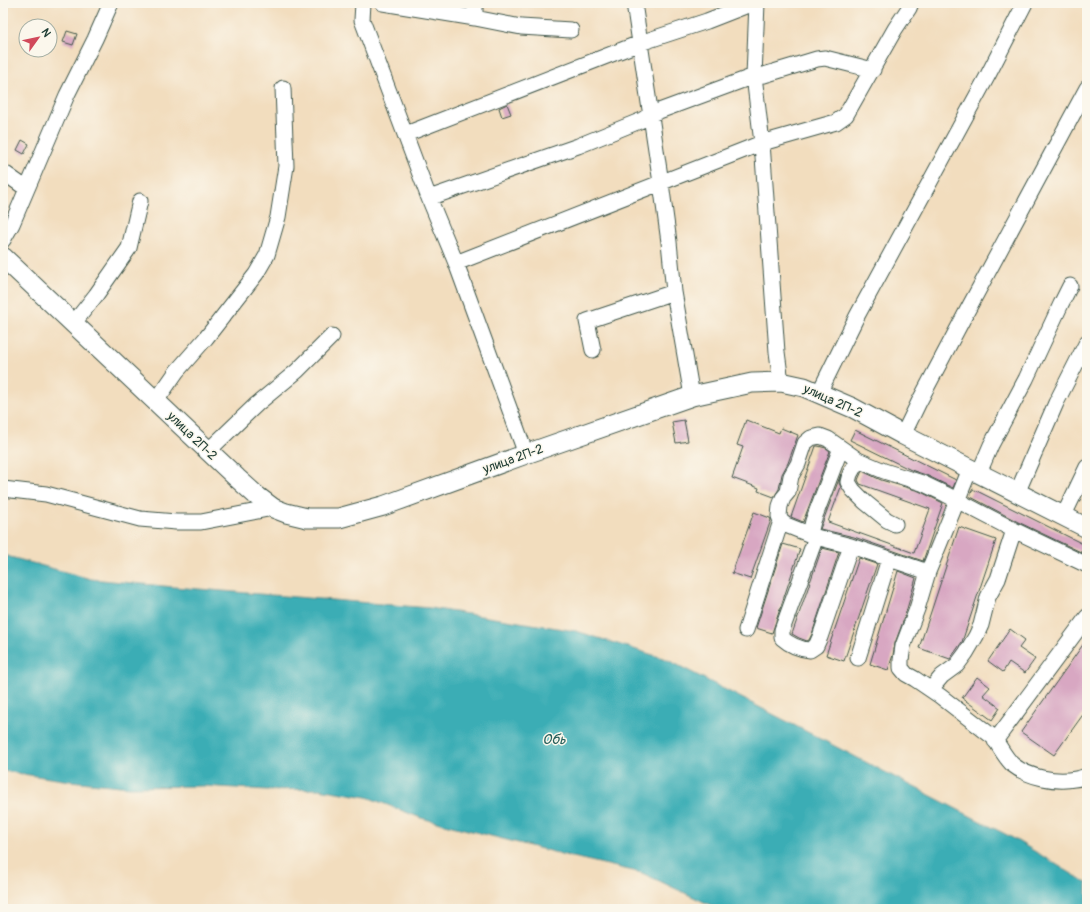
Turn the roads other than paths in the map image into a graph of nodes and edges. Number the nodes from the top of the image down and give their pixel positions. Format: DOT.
graph roads {
  1 [pos="111,3"];
  2 [pos="363,3"];
  3 [pos="383,3"];
  4 [pos="476,3"];
  5 [pos="634,3"];
  6 [pos="753,3"];
  7 [pos="757,3"];
  8 [pos="910,3"];
  9 [pos="1025,3"];
  10 [pos="475,18"];
  11 [pos="571,30"];
  12 [pos="640,43"];
  13 [pos="872,70"];
  14 [pos="754,76"];
  15 [pos="283,88"];
  16 [pos="1087,88"];
  17 [pos="650,114"];
  18 [pos="406,134"];
  19 [pos="762,143"];
  20 [pos="3,172"];
  21 [pos="661,183"];
  22 [pos="27,190"];
  23 [pos="429,198"];
  24 [pos="140,201"];
  25 [pos="3,240"];
  26 [pos="3,257"];
  27 [pos="456,263"];
  28 [pos="1070,286"];
  29 [pos="674,292"];
  30 [pos="73,324"];
  31 [pos="332,336"];
  32 [pos="1087,342"];
  33 [pos="593,350"];
  34 [pos="781,382"];
  35 [pos="819,393"];
  36 [pos="692,396"];
  37 [pos="156,401"];
  38 [pos="903,435"];
  39 [pos="841,448"];
  40 [pos="208,451"];
  41 [pos="526,454"];
  42 [pos="858,460"];
  43 [pos="1087,467"];
  44 [pos="975,471"];
  45 [pos="3,489"];
  46 [pos="1017,492"];
  47 [pos="957,501"];
  48 [pos="273,508"];
  49 [pos="1064,515"];
  50 [pos="781,521"];
  51 [pos="895,524"];
  52 [pos="1087,528"];
  53 [pos="1014,530"];
  54 [pos="813,535"];
  55 [pos="851,546"];
  56 [pos="889,559"];
  57 [pos="1087,565"];
  58 [pos="928,572"];
  59 [pos="1087,617"];
  60 [pos="746,630"];
  61 [pos="858,658"];
  62 [pos="931,689"];
  63 [pos="995,740"];
  64 [pos="1087,776"];
  1 -- 22 [label="street"];
  2 -- 18 [label="street"];
  3 -- 10 [label="street"];
  4 -- 10 [label="street"];
  5 -- 12 [label="street"];
  6 -- 12 [label="street"];
  7 -- 14 [label="street"];
  8 -- 13 [label="street"];
  9 -- 35 [label="street"];
  10 -- 11 [label="street"];
  12 -- 17 [label="street"];
  12 -- 18 [label="street"];
  13 -- 14 [label="street"];
  13 -- 19 [label="street"];
  14 -- 17 [label="street"];
  14 -- 19 [label="street"];
  15 -- 37 [label="street"];
  16 -- 38 [label="street"];
  17 -- 21 [label="street"];
  17 -- 23 [label="street"];
  18 -- 23 [label="street"];
  19 -- 21 [label="street"];
  19 -- 34 [label="street"];
  20 -- 22 [label="street"];
  21 -- 27 [label="street"];
  21 -- 29 [label="street"];
  22 -- 25 [label="street"];
  23 -- 27 [label="street"];
  24 -- 30 [label="street"];
  26 -- 30 [label="main road, улица 2П-2"];
  27 -- 41 [label="street"];
  28 -- 44 [label="street"];
  29 -- 33 [label="street"];
  29 -- 36 [label="street"];
  30 -- 37 [label="main road, улица 2П-2"];
  31 -- 40 [label="street"];
  32 -- 46 [label="street"];
  34 -- 35 [label="main road, улица 2П-2"];
  34 -- 36 [label="main road, улица 2П-2"];
  35 -- 38 [label="main road, улица 2П-2"];
  36 -- 41 [label="main road, улица 2П-2"];
  37 -- 40 [label="main road, улица 2П-2"];
  38 -- 44 [label="main road, улица 2П-2"];
  39 -- 42 [label="street"];
  39 -- 50 [label="street"];
  39 -- 54 [label="street"];
  40 -- 48 [label="main road, улица 2П-2"];
  41 -- 48 [label="main road, улица 2П-2"];
  42 -- 47 [label="street"];
  42 -- 51 [label="street"];
  43 -- 49 [label="street"];
  44 -- 46 [label="main road, улица 2П-2"];
  44 -- 47 [label="street"];
  45 -- 48 [label="street"];
  46 -- 49 [label="main road, улица 2П-2"];
  47 -- 53 [label="street"];
  47 -- 58 [label="street"];
  49 -- 52 [label="main road, улица 2П-2"];
  50 -- 54 [label="street"];
  50 -- 60 [label="street"];
  53 -- 57 [label="street"];
  53 -- 62 [label="street"];
  54 -- 55 [label="street"];
  54 -- 55 [label="street"];
  55 -- 56 [label="street"];
  56 -- 58 [label="street"];
  56 -- 61 [label="street"];
  58 -- 62 [label="street"];
  59 -- 63 [label="street"];
  62 -- 63 [label="street"];
  63 -- 64 [label="street"];
}
